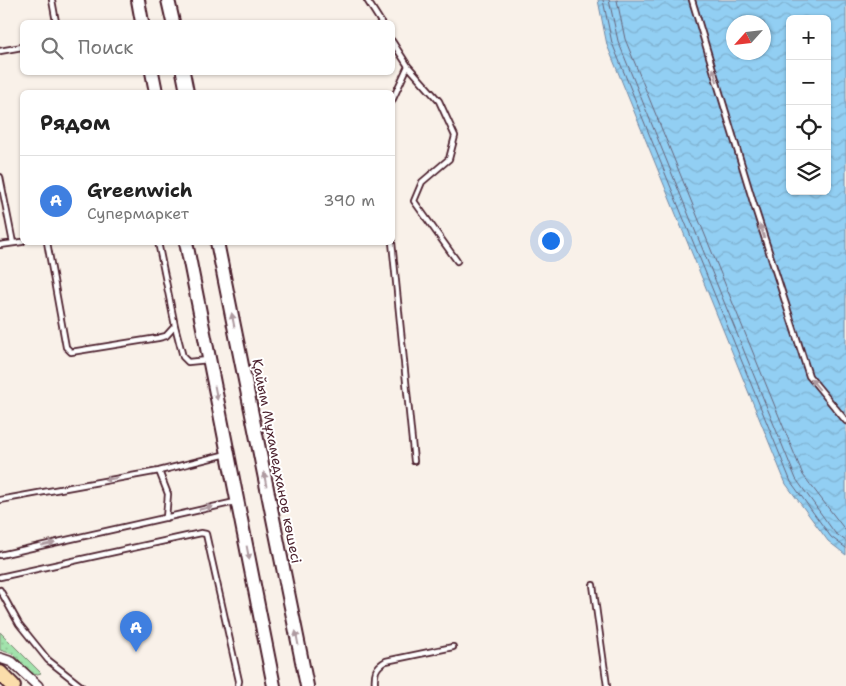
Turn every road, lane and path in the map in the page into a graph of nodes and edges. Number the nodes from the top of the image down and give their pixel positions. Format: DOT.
graph roads {
  1 [pos="52,0"];
  2 [pos="138,0"];
  3 [pos="168,0"];
  4 [pos="367,0"];
  5 [pos="692,0"];
  6 [pos="56,20"];
  7 [pos="142,20"];
  8 [pos="173,20"];
  9 [pos="380,20"];
  10 [pos="395,46"];
  11 [pos="20,47"];
  12 [pos="0,51"];
  13 [pos="408,66"];
  14 [pos="153,75"];
  15 [pos="184,75"];
  16 [pos="156,90"];
  17 [pos="187,90"];
  18 [pos="395,94"];
  19 [pos="0,177"];
  20 [pos="20,242"];
  21 [pos="13,243"];
  22 [pos="0,245"];
  23 [pos="48,245"];
  24 [pos="159,245"];
  25 [pos="187,245"];
  26 [pos="218,245"];
  27 [pos="392,245"];
  28 [pos="456,261"];
  29 [pos="174,326"];
  30 [pos="210,360"];
  31 [pos="846,421"];
  32 [pos="228,454"];
  33 [pos="414,461"];
  34 [pos="159,470"];
  35 [pos="0,500"];
  36 [pos="237,501"];
  37 [pos="166,518"];
  38 [pos="0,555"];
  39 [pos="0,577"];
  40 [pos="593,585"];
  41 [pos="0,590"];
  42 [pos="453,647"];
  43 [pos="0,658"];
  44 [pos="0,673"];
  45 [pos="13,686"];
  46 [pos="38,686"];
  47 [pos="81,686"];
  48 [pos="238,686"];
  49 [pos="274,686"];
  50 [pos="307,686"];
  51 [pos="375,686"];
  52 [pos="608,686"];
  1 -- 6 [label="lane"];
  2 -- 7 [label="main road"];
  3 -- 8 [label="main road"];
  4 -- 9 [label="lane"];
  31 -- 5 [label="lane, one-way"];
  10 -- 13 [label="lane"];
  11 -- 12 [label="lane"];
  13 -- 18 [label="lane"];
  13 -- 28 [label="lane"];
  14 -- 16 [label="main road"];
  15 -- 17 [label="main road"];
  19 -- 21 [label="lane"];
  20 -- 21 [label="lane"];
  21 -- 22 [label="lane"];
  23 -- 29 [label="lane"];
  24 -- 29 [label="lane"];
  25 -- 30 [label="main road"];
  50 -- 26 [label="main road, Қайым Мұхамедханов көшесі, one-way"];
  27 -- 33 [label="lane"];
  29 -- 30 [label="lane"];
  30 -- 32 [label="main road, one-way"];
  32 -- 34 [label="lane"];
  32 -- 36 [label="main road"];
  34 -- 35 [label="lane, one-way"];
  34 -- 37 [label="lane"];
  37 -- 36 [label="lane, one-way"];
  36 -- 49 [label="main road, one-way"];
  38 -- 37 [label="lane, one-way"];
  39 -- 48 [label="lane"];
  40 -- 52 [label="lane"];
  41 -- 47 [label="lane"];
  42 -- 51 [label="lane"];
  43 -- 46 [label="street"];
  44 -- 45 [label="main road"];
}
